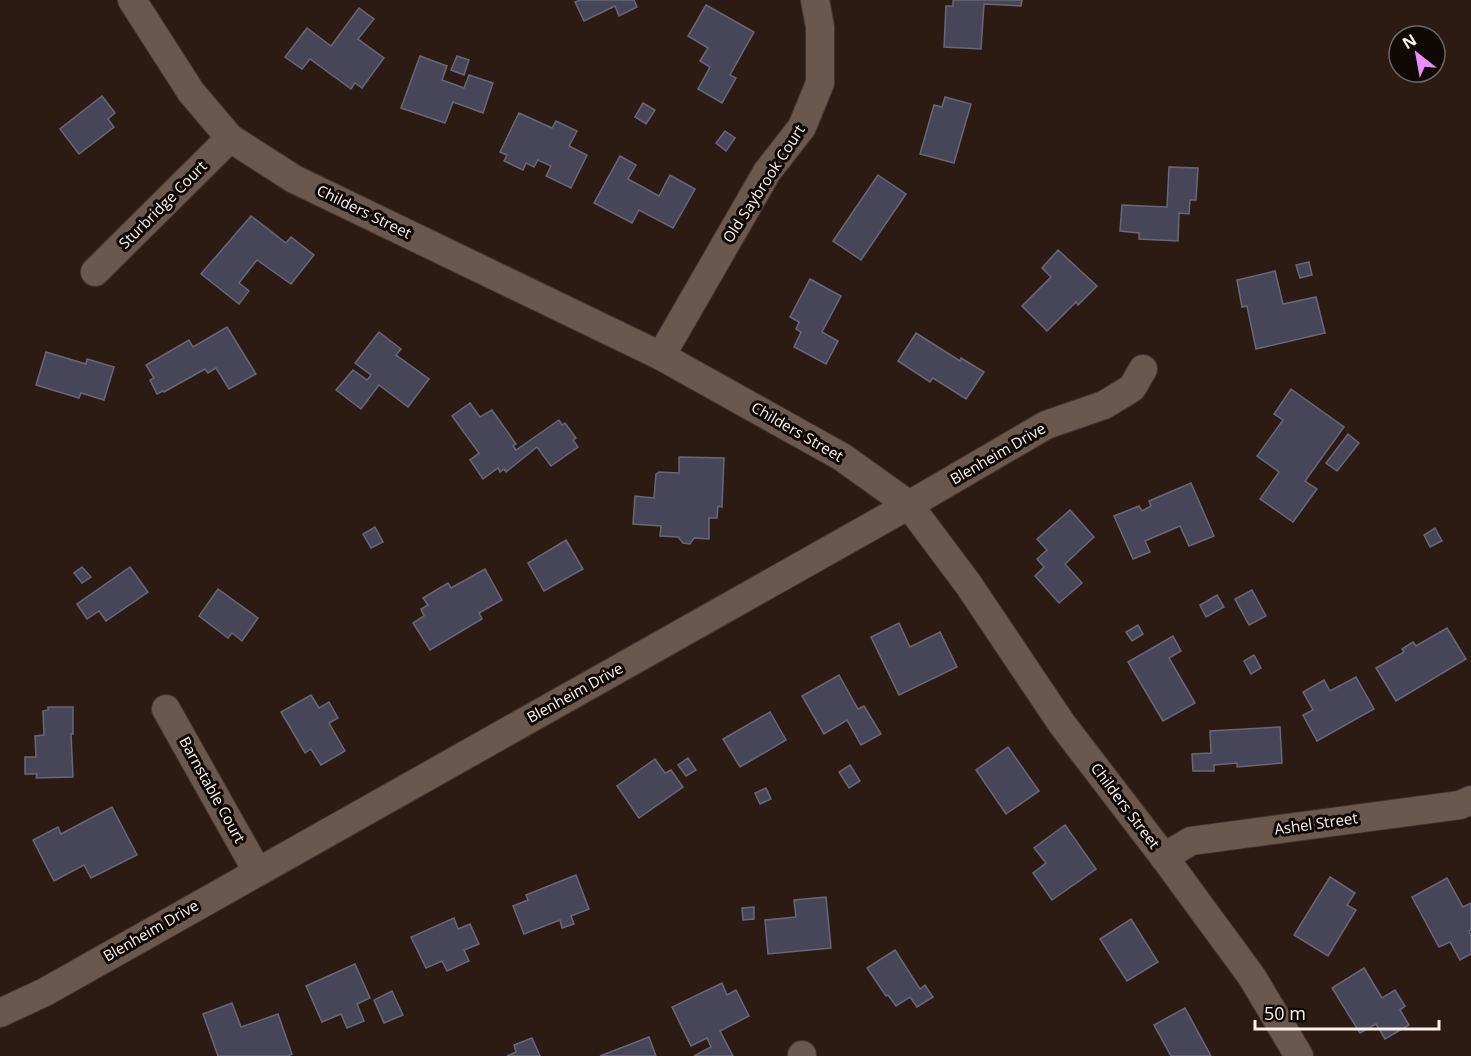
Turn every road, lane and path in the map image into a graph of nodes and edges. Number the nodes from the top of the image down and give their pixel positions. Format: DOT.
graph roads {
  1 [pos="132,0"];
  2 [pos="816,0"];
  3 [pos="230,138"];
  4 [pos="95,272"];
  5 [pos="661,356"];
  6 [pos="1143,369"];
  7 [pos="909,505"];
  8 [pos="166,709"];
  9 [pos="1471,800"];
  10 [pos="1164,857"];
  11 [pos="257,871"];
  12 [pos="0,1013"];
  13 [pos="1299,1056"];
  1 -- 3 [label="street, Childers Street"];
  2 -- 5 [label="street, Old Saybrook Court"];
  3 -- 4 [label="street, Sturbridge Court"];
  3 -- 5 [label="street, Childers Street"];
  5 -- 7 [label="street, Childers Street"];
  6 -- 7 [label="street, Blenheim Drive"];
  7 -- 10 [label="street, Childers Street"];
  7 -- 11 [label="street, Blenheim Drive"];
  8 -- 11 [label="street, Barnstable Court"];
  9 -- 10 [label="street, Ashel Street"];
  10 -- 13 [label="street, Childers Street"];
  11 -- 12 [label="street, Blenheim Drive"];
}
